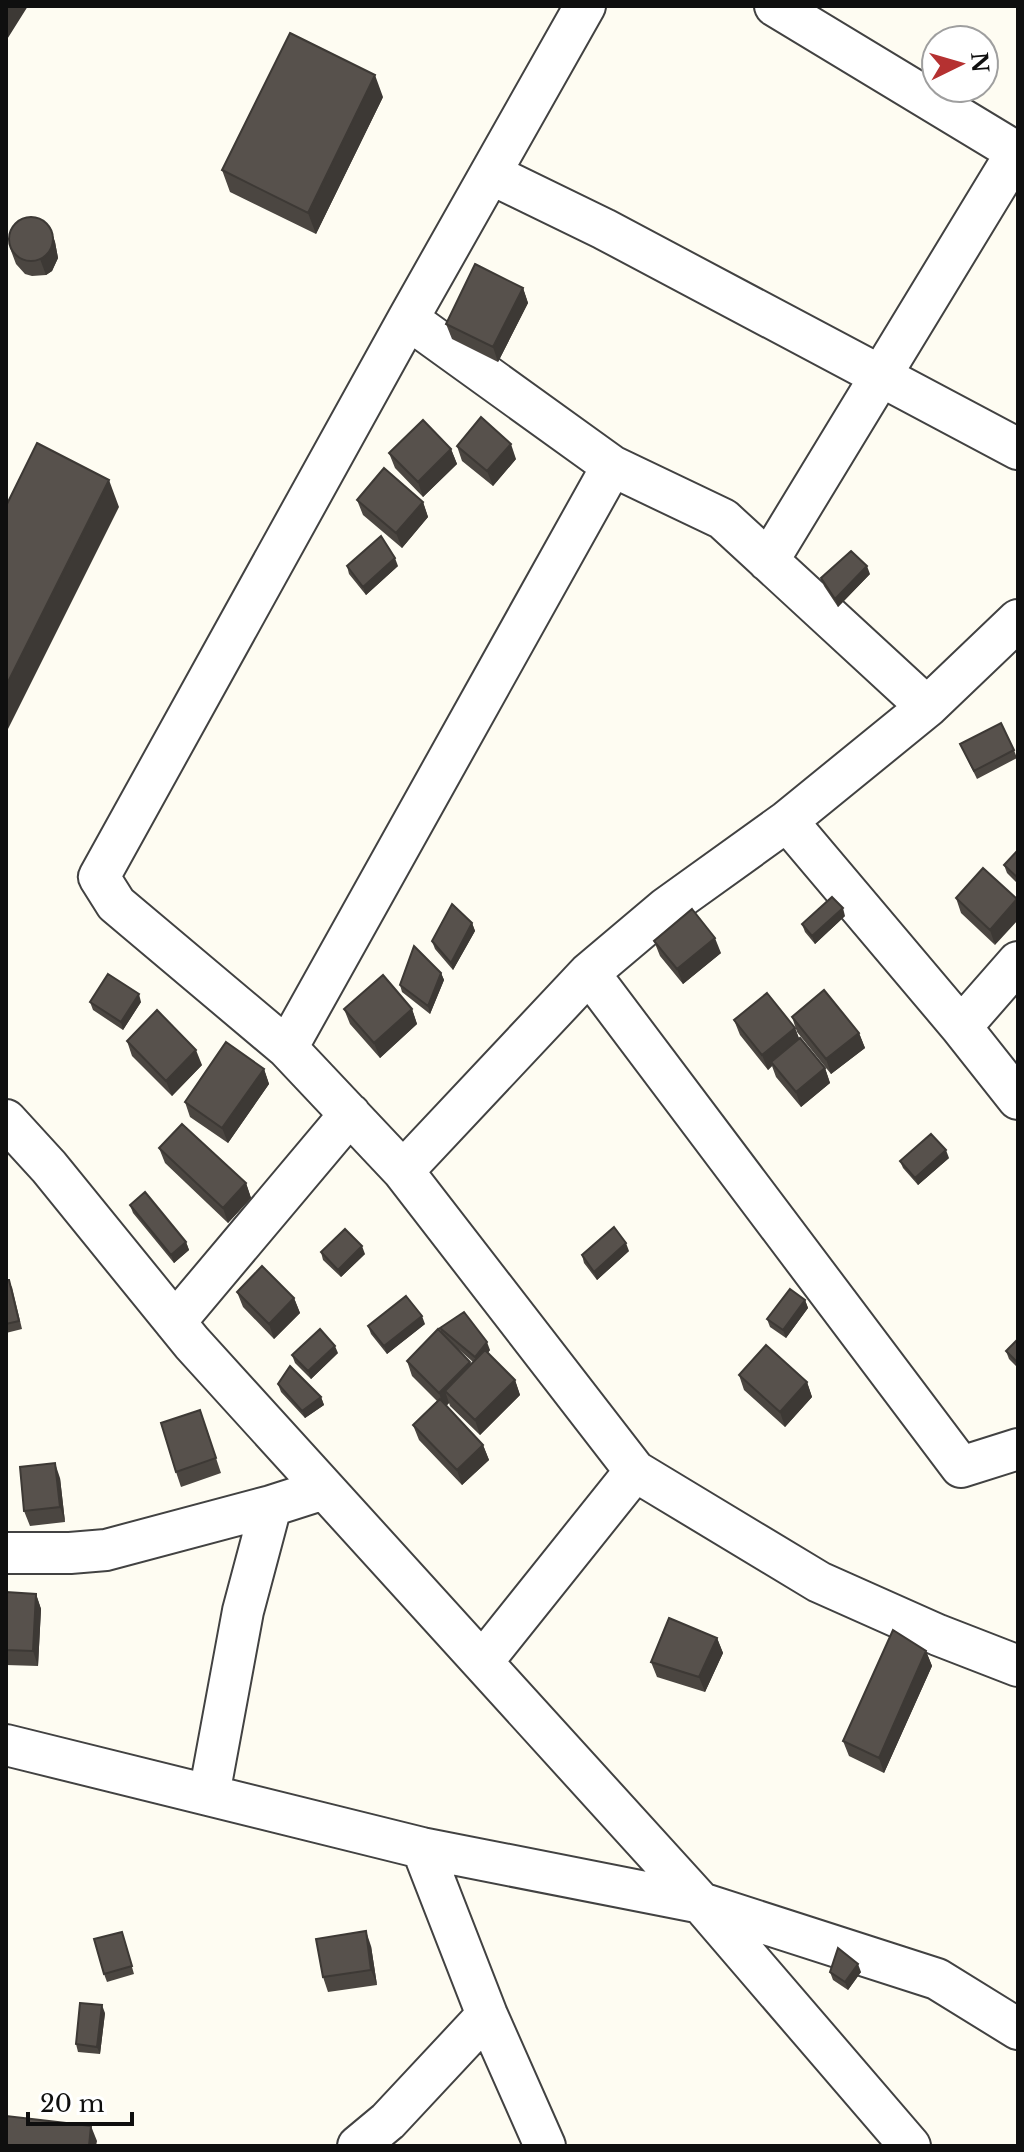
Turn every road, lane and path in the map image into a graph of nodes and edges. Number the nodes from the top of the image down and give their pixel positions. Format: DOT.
graph roads {
  1 [pos="585,6"];
  2 [pos="775,6"];
  3 [pos="1018,152"];
  4 [pos="491,174"];
  5 [pos="408,319"];
  6 [pos="880,377"];
  7 [pos="1018,449"];
  8 [pos="612,466"];
  9 [pos="768,561"];
  10 [pos="1018,620"];
  11 [pos="927,707"];
  12 [pos="787,821"];
  13 [pos="1018,962"];
  14 [pos="589,973"];
  15 [pos="961,1027"];
  16 [pos="287,1048"];
  17 [pos="1018,1099"];
  18 [pos="350,1114"];
  19 [pos="6,1120"];
  20 [pos="403,1171"];
  21 [pos="175,1322"];
  22 [pos="1018,1449"];
  23 [pos="635,1471"];
  24 [pos="324,1489"];
  25 [pos="271,1506"];
  26 [pos="6,1553"];
  27 [pos="483,1661"];
  28 [pos="1018,1666"];
  29 [pos="6,1745"];
  30 [pos="209,1795"];
  31 [pos="422,1848"];
  32 [pos="701,1903"];
  33 [pos="487,2015"];
  34 [pos="1018,2029"];
  35 [pos="358,2146"];
  36 [pos="545,2146"];
  37 [pos="910,2146"];
  1 -- 4 [label="street"];
  2 -- 3 [label="street"];
  3 -- 6 [label="street"];
  4 -- 5 [label="street"];
  4 -- 6 [label="street"];
  5 -- 8 [label="street"];
  5 -- 16 [label="street"];
  6 -- 7 [label="street"];
  6 -- 9 [label="street"];
  8 -- 9 [label="street"];
  8 -- 16 [label="street"];
  9 -- 11 [label="street"];
  10 -- 11 [label="street"];
  11 -- 12 [label="street"];
  12 -- 14 [label="street"];
  12 -- 15 [label="street"];
  13 -- 15 [label="street"];
  14 -- 20 [label="street"];
  14 -- 22 [label="street"];
  15 -- 17 [label="street"];
  16 -- 18 [label="street"];
  18 -- 20 [label="street"];
  18 -- 21 [label="street"];
  19 -- 21 [label="street"];
  20 -- 23 [label="street"];
  21 -- 24 [label="street"];
  23 -- 27 [label="street"];
  23 -- 28 [label="street"];
  24 -- 25 [label="street"];
  24 -- 27 [label="street"];
  25 -- 26 [label="street"];
  25 -- 30 [label="street"];
  27 -- 32 [label="street"];
  29 -- 30 [label="street"];
  30 -- 31 [label="street"];
  31 -- 32 [label="street"];
  31 -- 33 [label="street"];
  32 -- 34 [label="street"];
  32 -- 37 [label="street"];
  33 -- 35 [label="street"];
  33 -- 36 [label="street"];
}
